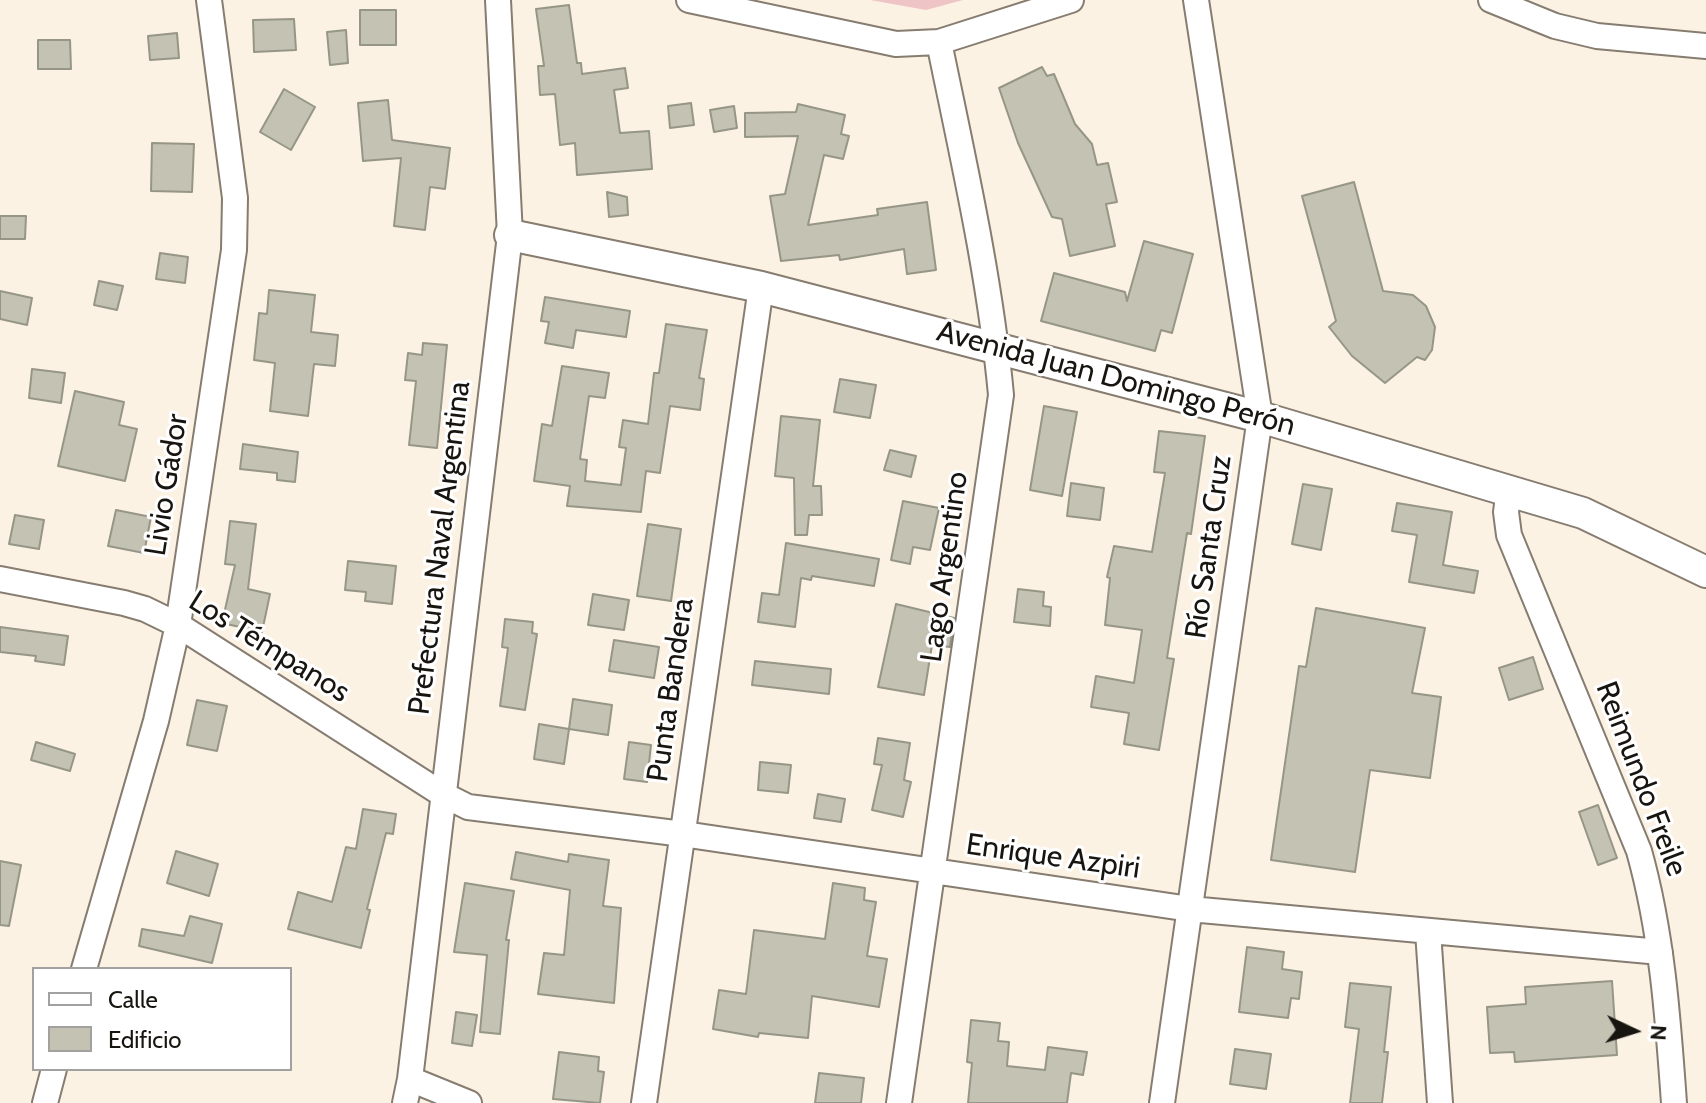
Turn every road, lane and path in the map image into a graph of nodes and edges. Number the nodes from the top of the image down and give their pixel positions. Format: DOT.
graph roads {
  1 [pos="209,0"];
  2 [pos="498,0"];
  3 [pos="689,0"];
  4 [pos="1071,0"];
  5 [pos="1196,0"];
  6 [pos="1491,0"];
  7 [pos="939,42"];
  8 [pos="1706,46"];
  9 [pos="510,235"];
  10 [pos="761,287"];
  11 [pos="997,347"];
  12 [pos="1260,417"];
  13 [pos="1509,489"];
  14 [pos="1706,572"];
  15 [pos="0,579"];
  16 [pos="178,625"];
  17 [pos="442,794"];
  18 [pos="683,834"];
  19 [pos="935,872"];
  20 [pos="1190,909"];
  21 [pos="1428,932"];
  22 [pos="1660,952"];
  23 [pos="85,967"];
  24 [pos="53,1071"];
  25 [pos="407,1091"];
  26 [pos="45,1103"];
  27 [pos="469,1103"];
  28 [pos="644,1103"];
  29 [pos="899,1103"];
  30 [pos="1162,1103"];
  31 [pos="1440,1103"];
  32 [pos="1674,1103"];
  1 -- 16 [label="street, Livio Gádor"];
  2 -- 9 [label="street, Prefectura Naval Argentina"];
  3 -- 7 [label="street"];
  4 -- 7 [label="street"];
  5 -- 12 [label="street, Río Santa Cruz"];
  6 -- 8 [label="street"];
  7 -- 11 [label="street, Lago Argentino"];
  9 -- 10 [label="street, Avenida Juan Domingo Perón"];
  9 -- 17 [label="street, Prefectura Naval Argentina"];
  10 -- 11 [label="street, Avenida Juan Domingo Perón"];
  10 -- 18 [label="street, Punta Bandera"];
  11 -- 12 [label="street, Avenida Juan Domingo Perón"];
  11 -- 19 [label="street, Lago Argentino"];
  12 -- 13 [label="street, Avenida Juan Domingo Perón"];
  12 -- 20 [label="street, Río Santa Cruz"];
  13 -- 14 [label="street, Avenida Juan Domingo Perón"];
  13 -- 22 [label="street, Reimundo Freile"];
  15 -- 16 [label="street, Los Témpanos"];
  16 -- 17 [label="street, Los Témpanos"];
  16 -- 23 [label="street, Livio Gádor"];
  17 -- 18 [label="street, Enrique Azpiri"];
  17 -- 25 [label="street, Prefectura Naval Argentina"];
  18 -- 19 [label="street, Enrique Azpiri"];
  18 -- 28 [label="street, Punta Bandera"];
  19 -- 20 [label="street, Enrique Azpiri"];
  19 -- 29 [label="street, Lago Argentino"];
  20 -- 21 [label="street, Enrique Azpiri"];
  20 -- 30 [label="street, Río Santa Cruz"];
  21 -- 22 [label="street, Enrique Azpiri"];
  21 -- 31 [label="street"];
  22 -- 32 [label="street, Reimundo Freile"];
  24 -- 26 [label="street"];
  25 -- 27 [label="street"];
}
